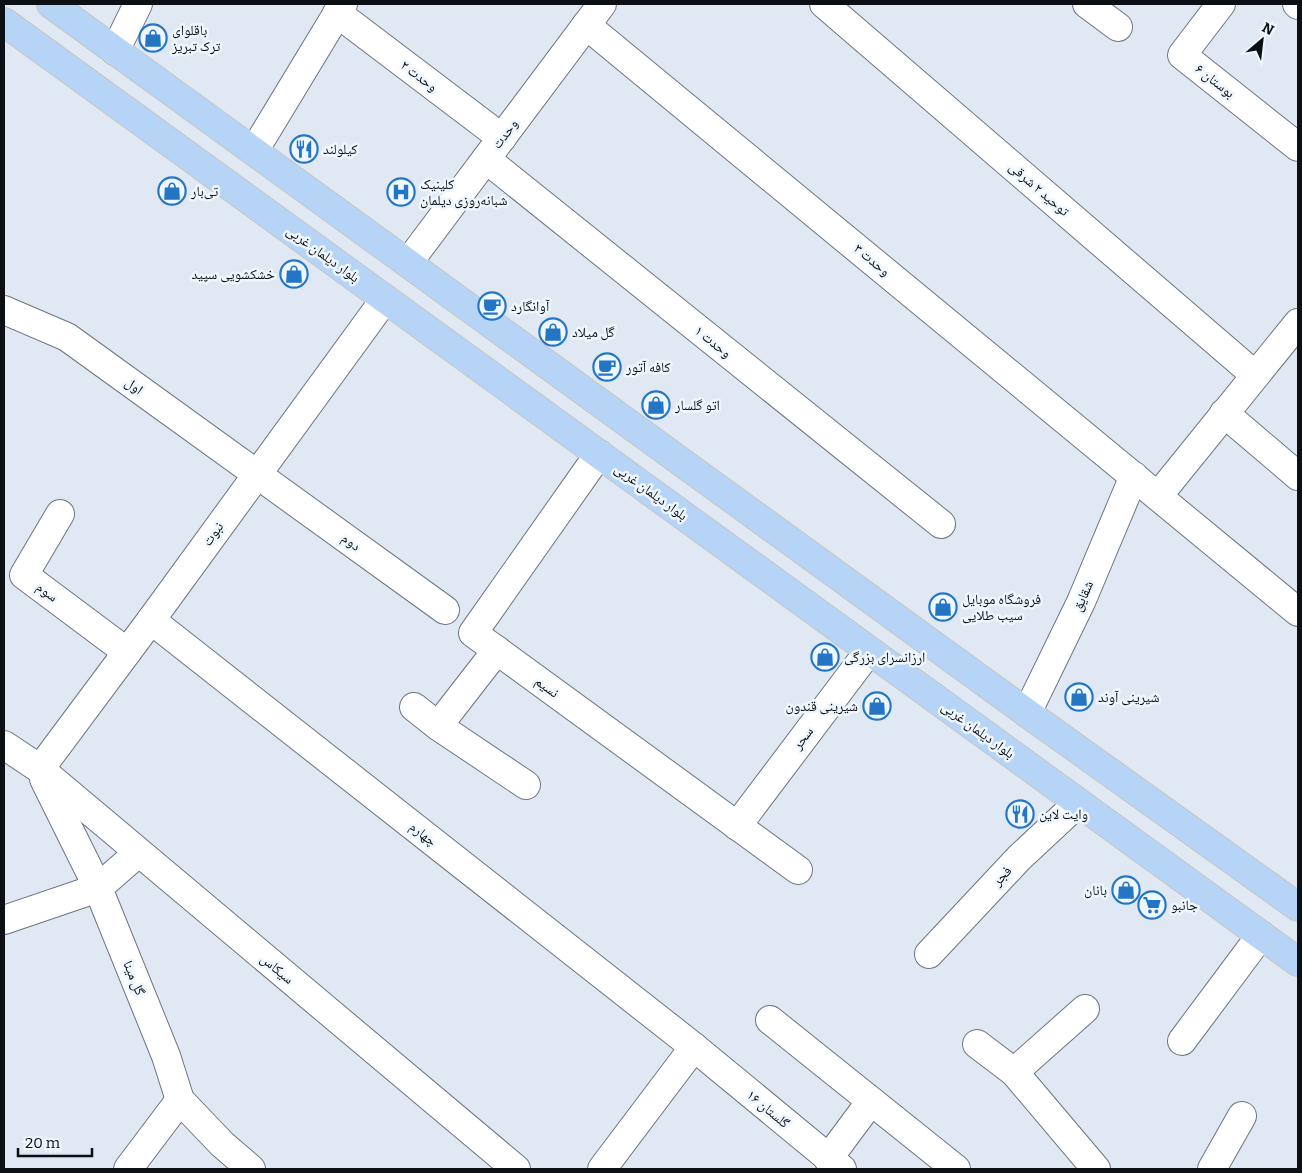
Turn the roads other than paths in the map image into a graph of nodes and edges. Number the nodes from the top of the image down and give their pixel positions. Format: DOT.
graph roads {
  1 [pos="51,4"];
  2 [pos="138,4"];
  3 [pos="824,4"];
  4 [pos="1087,4"];
  5 [pos="1221,4"];
  6 [pos="340,8"];
  7 [pos="594,14"];
  8 [pos="4,22"];
  9 [pos="1118,27"];
  10 [pos="115,50"];
  11 [pos="1298,147"];
  12 [pos="494,149"];
  13 [pos="254,151"];
  14 [pos="408,264"];
  15 [pos="385,299"];
  16 [pos="4,310"];
  17 [pos="1298,323"];
  18 [pos="1255,375"];
  19 [pos="1224,413"];
  20 [pos="599,454"];
  21 [pos="256,475"];
  22 [pos="1134,476"];
  23 [pos="1298,476"];
  24 [pos="1158,496"];
  25 [pos="741,506"];
  26 [pos="60,514"];
  27 [pos="941,524"];
  28 [pos="717,540"];
  29 [pos="445,610"];
  30 [pos="1298,612"];
  31 [pos="151,620"];
  32 [pos="497,650"];
  33 [pos="869,651"];
  34 [pos="127,652"];
  35 [pos="414,707"];
  36 [pos="1027,713"];
  37 [pos="438,726"];
  38 [pos="4,745"];
  39 [pos="40,769"];
  40 [pos="526,785"];
  41 [pos="1078,802"];
  42 [pos="737,826"];
  43 [pos="138,853"];
  44 [pos="798,870"];
  45 [pos="98,888"];
  46 [pos="1298,907"];
  47 [pos="4,920"];
  48 [pos="1261,935"];
  49 [pos="929,954"];
  50 [pos="1298,962"];
  51 [pos="1085,1009"];
  52 [pos="770,1020"];
  53 [pos="1182,1041"];
  54 [pos="977,1044"];
  55 [pos="694,1047"];
  56 [pos="1014,1072"];
  57 [pos="180,1100"];
  58 [pos="871,1101"];
  59 [pos="1242,1116"];
  60 [pos="835,1164"];
  61 [pos="128,1169"];
  62 [pos="250,1169"];
  63 [pos="516,1169"];
  64 [pos="602,1169"];
  65 [pos="956,1169"];
  66 [pos="1096,1169"];
  67 [pos="1212,1169"];
  1 -- 10 [label="main road"];
  2 -- 10 [label="street"];
  3 -- 18 [label="street, توحید ۲ شرقی"];
  4 -- 9 [label="street"];
  5 -- 11 [label="street, بوستان ۶"];
  6 -- 12 [label="street, وحدت ۲"];
  6 -- 13 [label="street"];
  7 -- 12 [label="street, وحدت"];
  7 -- 22 [label="street, وحدت ۳"];
  8 -- 15 [label="main road, بلوار دیلمان غربی"];
  10 -- 13 [label="main road"];
  12 -- 14 [label="street, وحدت"];
  12 -- 27 [label="street, وحدت ۱"];
  13 -- 14 [label="main road"];
  14 -- 25 [label="main road"];
  15 -- 20 [label="main road, بلوار دیلمان غربی"];
  15 -- 21 [label="street, نبوت"];
  16 -- 21 [label="street, اول"];
  17 -- 18 [label="street"];
  18 -- 19 [label="street"];
  19 -- 23 [label="street"];
  19 -- 24 [label="street"];
  20 -- 28 [label="main road, بلوار دیلمان غربی"];
  20 -- 32 [label="street, نسیم"];
  21 -- 29 [label="street, دوم"];
  21 -- 31 [label="street, نبوت"];
  22 -- 24 [label="street, وحدت ۳"];
  22 -- 36 [label="street, شقایق"];
  24 -- 30 [label="street, وحدت ۳"];
  25 -- 28 [label="main road"];
  25 -- 36 [label="main road"];
  26 -- 34 [label="street, سوم"];
  28 -- 33 [label="main road, بلوار دیلمان غربی"];
  31 -- 34 [label="street, نبوت"];
  31 -- 55 [label="street, چهارم"];
  32 -- 37 [label="street"];
  32 -- 42 [label="street, نسیم"];
  33 -- 41 [label="main road, بلوار دیلمان غربی"];
  33 -- 42 [label="street, سحر"];
  34 -- 39 [label="street, نبوت"];
  35 -- 37 [label="street"];
  36 -- 46 [label="main road"];
  37 -- 40 [label="street"];
  38 -- 39 [label="street, سیکاس"];
  39 -- 43 [label="street, سیکاس"];
  39 -- 45 [label="street, گل مینا"];
  41 -- 48 [label="main road, بلوار دیلمان غربی"];
  41 -- 49 [label="street, فجر"];
  42 -- 44 [label="street, نسیم"];
  43 -- 45 [label="street"];
  43 -- 63 [label="street, سیکاس"];
  45 -- 47 [label="street"];
  45 -- 57 [label="street, گل مینا"];
  48 -- 50 [label="main road, بلوار دیلمان غربی"];
  48 -- 53 [label="street"];
  51 -- 56 [label="street"];
  52 -- 58 [label="street"];
  54 -- 56 [label="street"];
  55 -- 60 [label="street, گلستان ۱۶"];
  55 -- 64 [label="street"];
  56 -- 66 [label="street"];
  57 -- 61 [label="street"];
  57 -- 62 [label="street, گل مینا"];
  58 -- 60 [label="street"];
  58 -- 65 [label="street"];
  59 -- 67 [label="street"];
}
